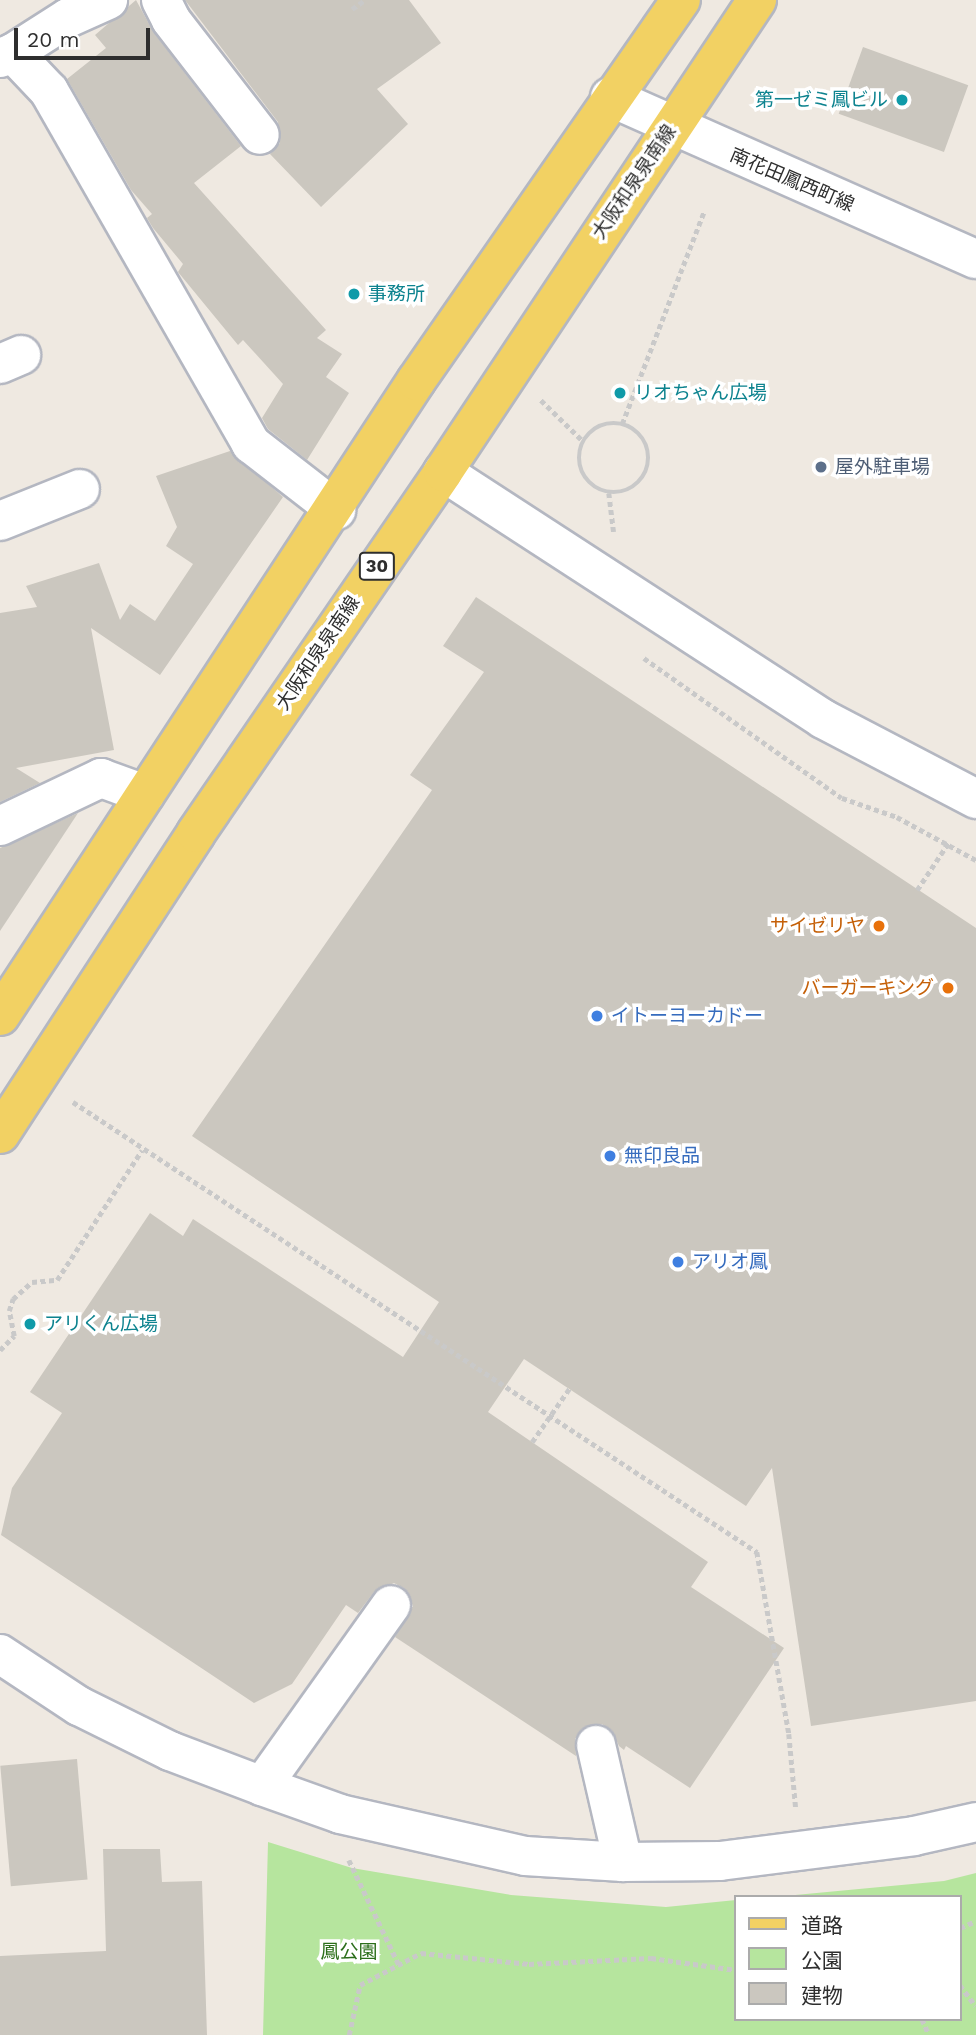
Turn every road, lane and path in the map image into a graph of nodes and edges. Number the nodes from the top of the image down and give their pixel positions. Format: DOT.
graph roads {
  1 [pos="108,0"];
  2 [pos="161,0"];
  3 [pos="365,0"];
  4 [pos="681,0"];
  5 [pos="757,0"];
  6 [pos="352,9"];
  7 [pos="7,55"];
  8 [pos="610,97"];
  9 [pos="671,127"];
  10 [pos="260,135"];
  11 [pos="704,211"];
  12 [pos="976,259"];
  13 [pos="537,396"];
  14 [pos="622,424"];
  15 [pos="583,441"];
  16 [pos="443,472"];
  17 [pos="80,489"];
  18 [pos="336,510"];
  19 [pos="0,522"];
  20 [pos="145,794"];
  21 [pos="976,799"];
  22 [pos="0,826"];
  23 [pos="949,842"];
  24 [pos="917,890"];
  25 [pos="0,1016"];
  26 [pos="71,1100"];
  27 [pos="0,1134"];
  28 [pos="142,1150"];
  29 [pos="0,1350"];
  30 [pos="569,1389"];
  31 [pos="553,1414"];
  32 [pos="532,1442"];
  33 [pos="391,1605"];
  34 [pos="0,1654"];
  35 [pos="596,1745"];
  36 [pos="262,1786"];
  37 [pos="976,1822"];
  38 [pos="797,1824"];
  39 [pos="348,1857"];
  40 [pos="623,1862"];
  41 [pos="399,1965"];
  42 [pos="734,1970"];
  43 [pos="962,1988"];
  44 [pos="976,2006"];
  45 [pos="349,2035"];
  1 -- 7 [label="street"];
  2 -- 10 [label="street"];
  3 -- 6 [label="path"];
  4 -- 8 [label="main road"];
  5 -- 9 [label="main road, 大阪和泉泉南線 / 30"];
  7 -- 18 [label="street"];
  8 -- 9 [label="street, 南花田鳳西町線"];
  8 -- 18 [label="main road"];
  9 -- 12 [label="street, 南花田鳳西町線"];
  9 -- 16 [label="main road, 大阪和泉泉南線 / 30"];
  11 -- 14 [label="path"];
  13 -- 15 [label="path"];
  14 -- 15 [label="path"];
  14 -- 15 [label="path"];
  16 -- 21 [label="street"];
  16 -- 27 [label="main road, 大阪和泉泉南線 / 30"];
  17 -- 19 [label="street"];
  18 -- 20 [label="main road"];
  20 -- 22 [label="street"];
  20 -- 25 [label="main road"];
  23 -- 24 [label="path"];
  26 -- 28 [label="path"];
  28 -- 29 [label="path"];
  28 -- 31 [label="path"];
  30 -- 31 [label="path"];
  31 -- 32 [label="path"];
  31 -- 38 [label="path"];
  33 -- 36 [label="street"];
  34 -- 36 [label="street"];
  35 -- 40 [label="street"];
  36 -- 40 [label="street"];
  37 -- 40 [label="street"];
  39 -- 41 [label="path"];
  41 -- 42 [label="path"];
  41 -- 45 [label="path"];
  43 -- 44 [label="path"];
}
